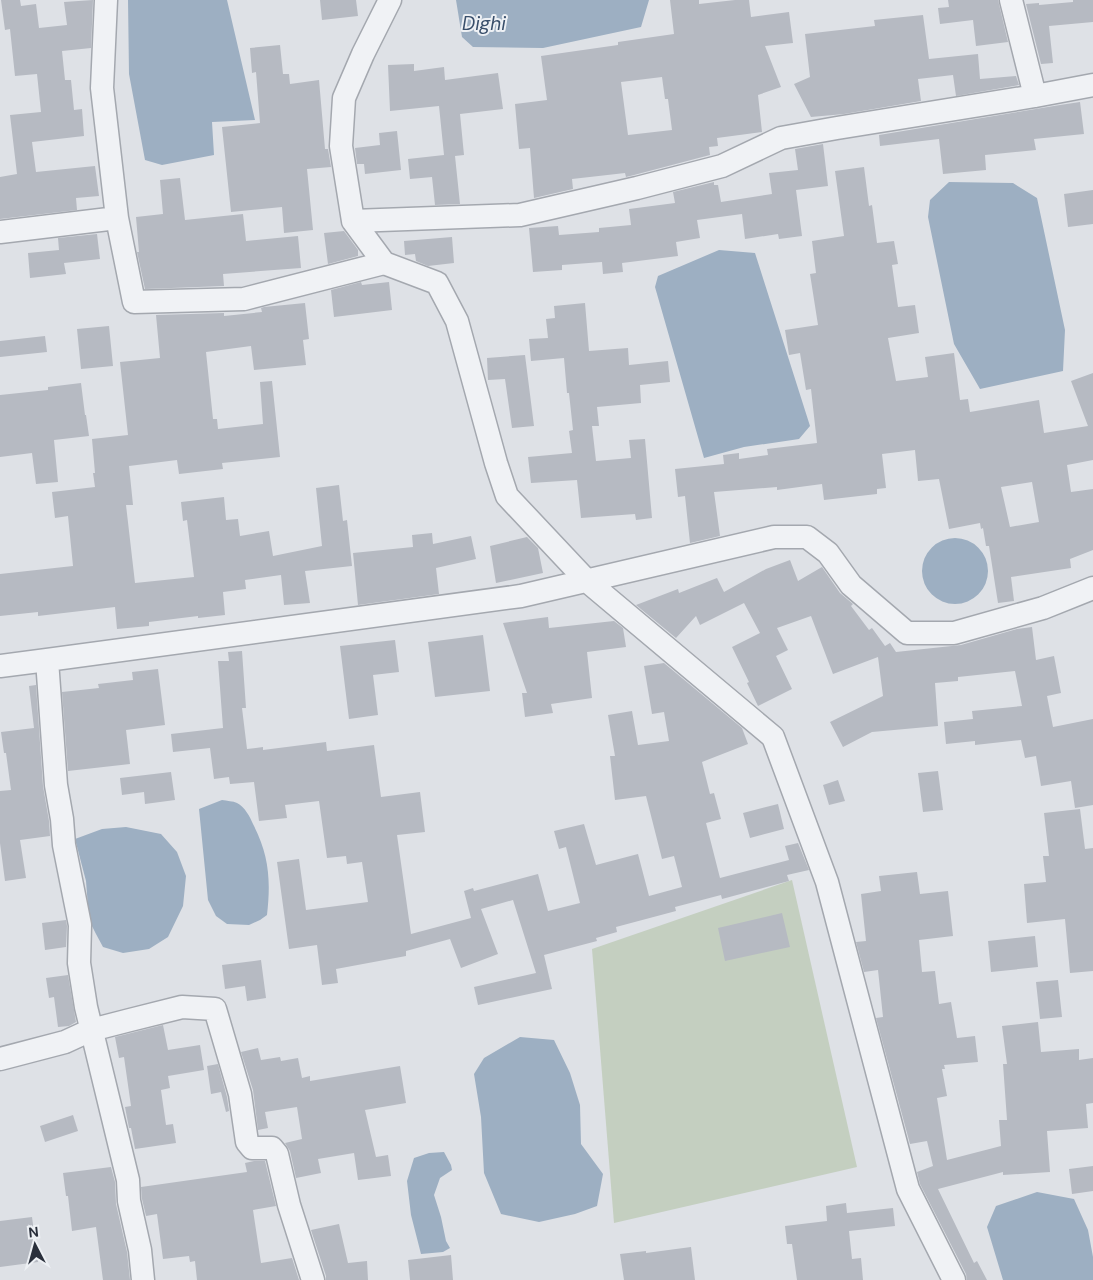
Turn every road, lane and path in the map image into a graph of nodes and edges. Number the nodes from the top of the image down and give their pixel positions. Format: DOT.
graph roads {
  1 [pos="106,0"];
  2 [pos="390,0"];
  3 [pos="1011,0"];
  4 [pos="1093,85"];
  5 [pos="1035,96"];
  6 [pos="117,218"];
  7 [pos="354,221"];
  8 [pos="0,232"];
  9 [pos="384,263"];
  10 [pos="587,581"];
  11 [pos="1093,588"];
  12 [pos="47,660"];
  13 [pos="0,666"];
  14 [pos="91,1030"];
  15 [pos="0,1059"];
  16 [pos="143,1280"];
  17 [pos="313,1280"];
  18 [pos="954,1280"];
  1 -- 6 [label="street"];
  2 -- 7 [label="street"];
  3 -- 5 [label="street"];
  4 -- 5 [label="street"];
  5 -- 7 [label="street"];
  6 -- 8 [label="street"];
  6 -- 9 [label="street"];
  7 -- 9 [label="street"];
  9 -- 10 [label="street"];
  10 -- 11 [label="street"];
  10 -- 12 [label="street"];
  10 -- 18 [label="street"];
  12 -- 13 [label="street"];
  12 -- 14 [label="street"];
  14 -- 15 [label="street"];
  14 -- 16 [label="street"];
  14 -- 17 [label="street"];
}
